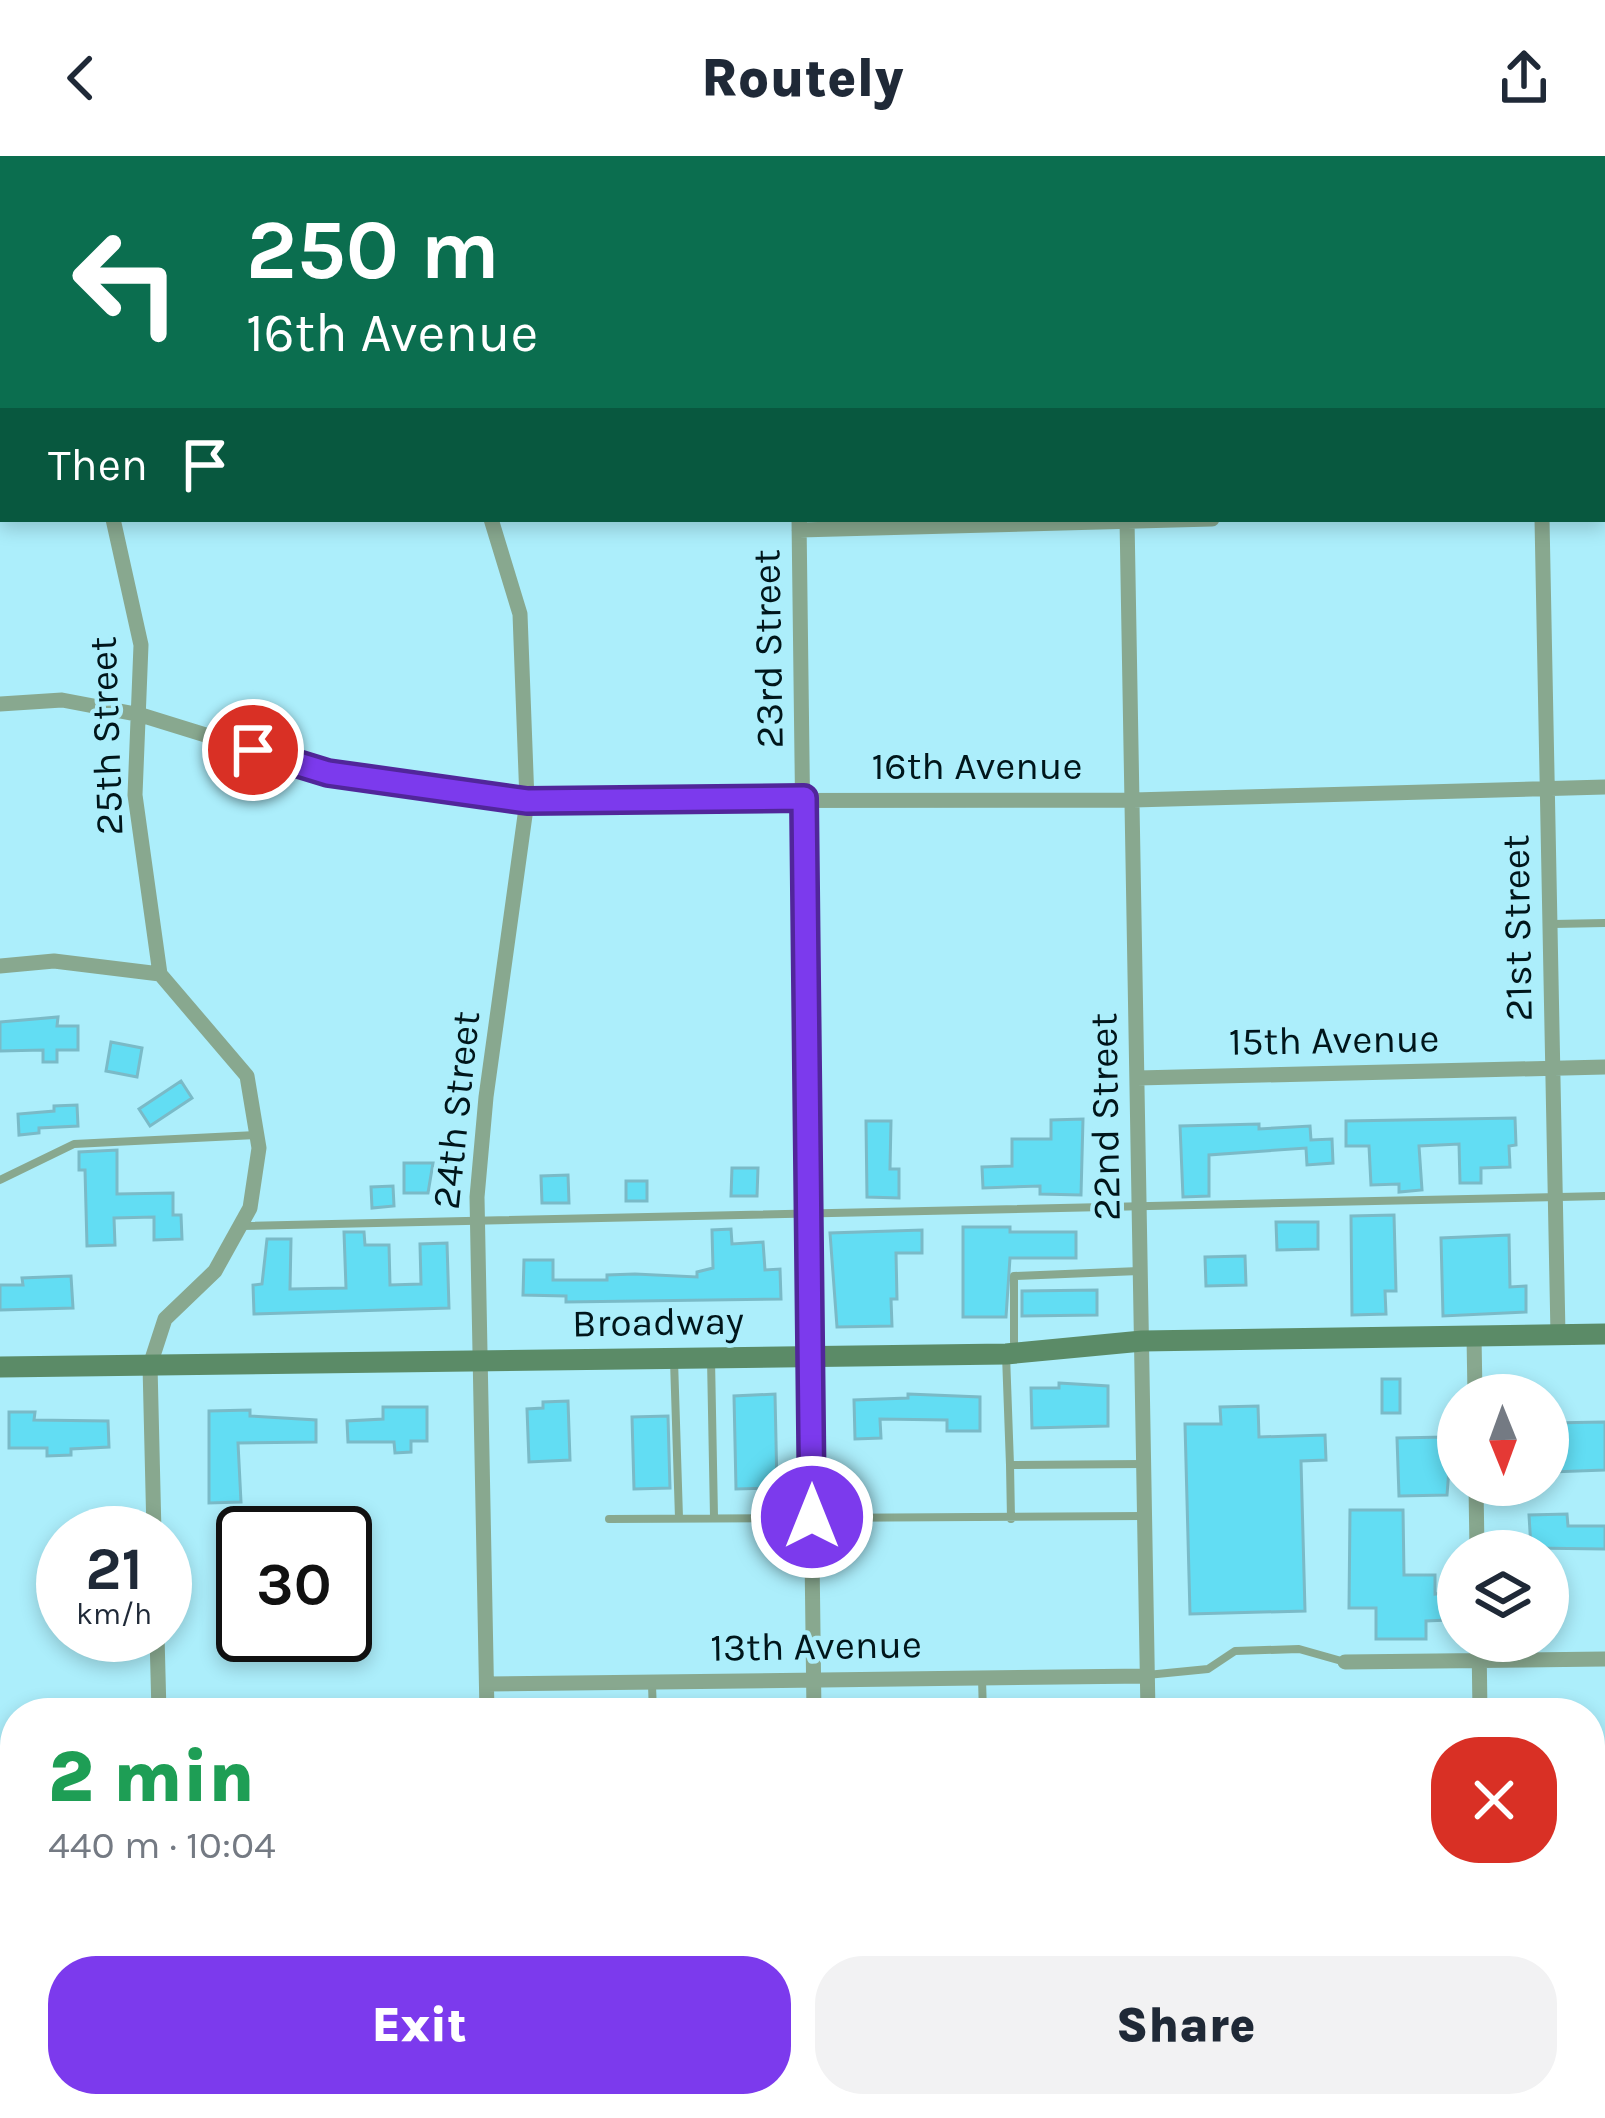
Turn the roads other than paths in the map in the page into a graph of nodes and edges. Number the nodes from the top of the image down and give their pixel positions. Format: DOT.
graph roads {
  1 [pos="114,522"];
  2 [pos="492,522"];
  3 [pos="996,522"];
  4 [pos="1127,522"];
  5 [pos="1542,522"];
  6 [pos="799,525"];
  7 [pos="0,704"];
  8 [pos="141,715"];
  9 [pos="1605,787"];
  10 [pos="1548,789"];
  11 [pos="804,798"];
  12 [pos="1133,800"];
  13 [pos="527,801"];
  14 [pos="1605,923"];
  15 [pos="1550,924"];
  16 [pos="0,966"];
  17 [pos="160,974"];
  18 [pos="1605,1066"];
  19 [pos="1552,1068"];
  20 [pos="1137,1078"];
  21 [pos="257,1135"];
  22 [pos="0,1180"];
  23 [pos="1605,1196"];
  24 [pos="1557,1197"];
  25 [pos="1140,1206"];
  26 [pos="810,1213"];
  27 [pos="477,1220"];
  28 [pos="240,1226"];
  29 [pos="1140,1271"];
  30 [pos="1605,1334"];
  31 [pos="1558,1335"];
  32 [pos="1474,1336"];
  33 [pos="1142,1341"];
  34 [pos="811,1354"];
  35 [pos="1010,1354"];
  36 [pos="711,1357"];
  37 [pos="674,1358"];
  38 [pos="478,1362"];
  39 [pos="150,1364"];
  40 [pos="0,1367"];
  41 [pos="1475,1374"];
  42 [pos="1144,1464"];
  43 [pos="1010,1465"];
  44 [pos="153,1506"];
  45 [pos="1144,1516"];
  46 [pos="812,1517"];
  47 [pos="679,1518"];
  48 [pos="714,1518"];
  49 [pos="608,1519"];
  50 [pos="1011,1519"];
  51 [pos="1605,1659"];
  52 [pos="1569,1660"];
  53 [pos="1437,1661"];
  54 [pos="158,1662"];
  55 [pos="1345,1662"];
  56 [pos="1479,1662"];
  57 [pos="1146,1676"];
  58 [pos="982,1677"];
  59 [pos="814,1679"];
  60 [pos="652,1681"];
  61 [pos="487,1684"];
  62 [pos="159,1698"];
  63 [pos="487,1698"];
  64 [pos="652,1698"];
  65 [pos="814,1698"];
  66 [pos="982,1698"];
  67 [pos="1147,1698"];
  68 [pos="1480,1698"];
  1 -- 8 [label="street, 25th Street"];
  2 -- 13 [label="street, 24th Street"];
  3 -- 6 [label="street"];
  4 -- 12 [label="street, 22nd Street"];
  5 -- 10 [label="street, 21st Street"];
  6 -- 11 [label="street, 23rd Street"];
  7 -- 8 [label="street, 16th Avenue"];
  8 -- 13 [label="street, 16th Avenue"];
  8 -- 17 [label="street, 25th Street"];
  9 -- 10 [label="street, 16th Avenue"];
  10 -- 12 [label="street, 16th Avenue"];
  10 -- 15 [label="street, 21st Street"];
  11 -- 12 [label="street, 16th Avenue"];
  11 -- 13 [label="street, 16th Avenue"];
  11 -- 26 [label="street, 23rd Street"];
  12 -- 20 [label="street, 22nd Street"];
  13 -- 27 [label="street, 24th Street"];
  14 -- 15 [label="lane"];
  15 -- 19 [label="street, 21st Street"];
  16 -- 17 [label="street"];
  17 -- 21 [label="street"];
  18 -- 19 [label="street, 15th Avenue"];
  19 -- 20 [label="street, 15th Avenue"];
  19 -- 24 [label="street, 21st Street"];
  20 -- 25 [label="street, 22nd Street"];
  21 -- 22 [label="lane"];
  21 -- 28 [label="street"];
  23 -- 24 [label="lane"];
  24 -- 25 [label="lane"];
  24 -- 31 [label="street, 21st Street"];
  25 -- 26 [label="lane"];
  25 -- 29 [label="street, 22nd Street"];
  26 -- 27 [label="lane"];
  26 -- 34 [label="street, 23rd Street"];
  27 -- 28 [label="lane"];
  27 -- 38 [label="street, 24th Street"];
  28 -- 39 [label="street"];
  29 -- 33 [label="street, 22nd Street"];
  29 -- 35 [label="lane"];
  30 -- 31 [label="main road, Broadway"];
  31 -- 32 [label="main road, Broadway"];
  32 -- 33 [label="main road, Broadway"];
  32 -- 41 [label="street"];
  33 -- 35 [label="main road, Broadway"];
  33 -- 42 [label="street, 22nd Street"];
  34 -- 35 [label="main road, Broadway"];
  34 -- 36 [label="main road, Broadway"];
  34 -- 46 [label="street, 23rd Street"];
  35 -- 43 [label="lane"];
  36 -- 37 [label="main road, Broadway"];
  36 -- 48 [label="lane"];
  37 -- 38 [label="main road, Broadway"];
  37 -- 47 [label="lane"];
  38 -- 39 [label="main road, Broadway"];
  38 -- 61 [label="street, 24th Street"];
  39 -- 40 [label="main road, Broadway"];
  39 -- 44 [label="street"];
  42 -- 43 [label="lane"];
  42 -- 45 [label="street, 22nd Street"];
  43 -- 50 [label="lane"];
  45 -- 50 [label="lane"];
  45 -- 57 [label="street, 22nd Street"];
  46 -- 48 [label="lane"];
  46 -- 50 [label="lane"];
  46 -- 59 [label="street, 23rd Street"];
  47 -- 48 [label="lane"];
  47 -- 49 [label="lane"];
  51 -- 52 [label="street"];
  53 -- 55 [label="street"];
  54 -- 62 [label="street"];
  55 -- 57 [label="lane"];
  56 -- 68 [label="street"];
  57 -- 58 [label="street, 13th Avenue"];
  57 -- 67 [label="street, 22nd Street"];
  58 -- 59 [label="street, 13th Avenue"];
  58 -- 66 [label="lane"];
  59 -- 60 [label="street, 13th Avenue"];
  59 -- 65 [label="street, 23rd Street"];
  60 -- 61 [label="street, 13th Avenue"];
  60 -- 64 [label="lane"];
  61 -- 63 [label="street, 24th Street"];
}
